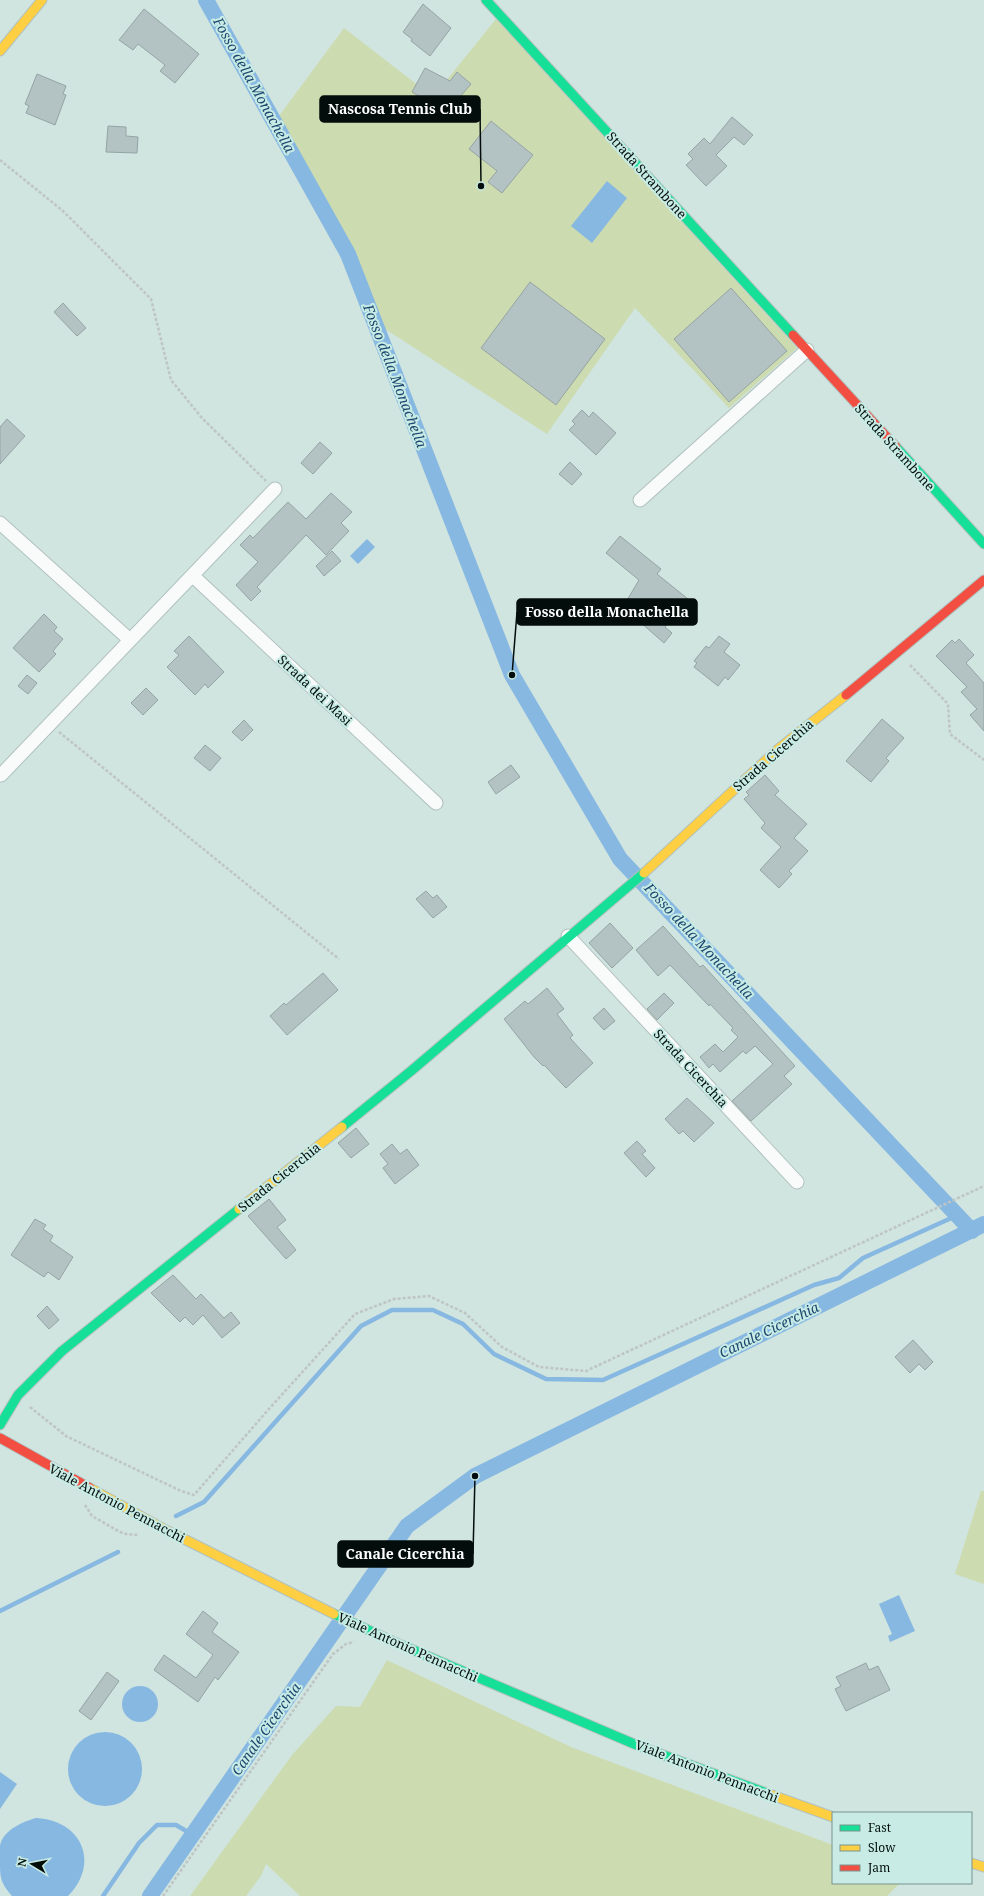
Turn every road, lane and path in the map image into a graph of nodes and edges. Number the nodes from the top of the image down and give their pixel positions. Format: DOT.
graph roads {
  1 [pos="42,0"];
  2 [pos="486,0"];
  3 [pos="0,51"];
  4 [pos="0,160"];
  5 [pos="807,350"];
  6 [pos="275,489"];
  7 [pos="640,500"];
  8 [pos="0,523"];
  9 [pos="984,544"];
  10 [pos="193,576"];
  11 [pos="984,580"];
  12 [pos="130,640"];
  13 [pos="898,653"];
  14 [pos="50,724"];
  15 [pos="984,760"];
  16 [pos="1,775"];
  17 [pos="436,803"];
  18 [pos="568,936"];
  19 [pos="339,959"];
  20 [pos="797,1182"];
  21 [pos="984,1186"];
  22 [pos="18,1395"];
  23 [pos="0,1425"];
  24 [pos="0,1438"];
  25 [pos="358,1640"];
  26 [pos="832,1817"];
  27 [pos="972,1863"];
  28 [pos="984,1867"];
  29 [pos="163,1896"];
  1 -- 3 [label="street"];
  2 -- 5 [label="street, Strada Strambone"];
  4 -- 6 [label="path"];
  5 -- 7 [label="street"];
  5 -- 9 [label="street, Strada Strambone"];
  6 -- 10 [label="street"];
  8 -- 12 [label="street"];
  10 -- 12 [label="street"];
  10 -- 17 [label="street, Strada dei Masi"];
  11 -- 13 [label="street, Strada Cicerchia"];
  12 -- 14 [label="street"];
  13 -- 15 [label="path"];
  13 -- 18 [label="street, Strada Cicerchia"];
  14 -- 16 [label="street"];
  14 -- 19 [label="path"];
  18 -- 20 [label="street, Strada Cicerchia"];
  18 -- 22 [label="street, Strada Cicerchia"];
  21 -- 22 [label="path"];
  22 -- 23 [label="street, Strada Cicerchia"];
  24 -- 26 [label="street, Viale Antonio Pennacchi"];
  25 -- 29 [label="path"];
  27 -- 28 [label="street"];
}
